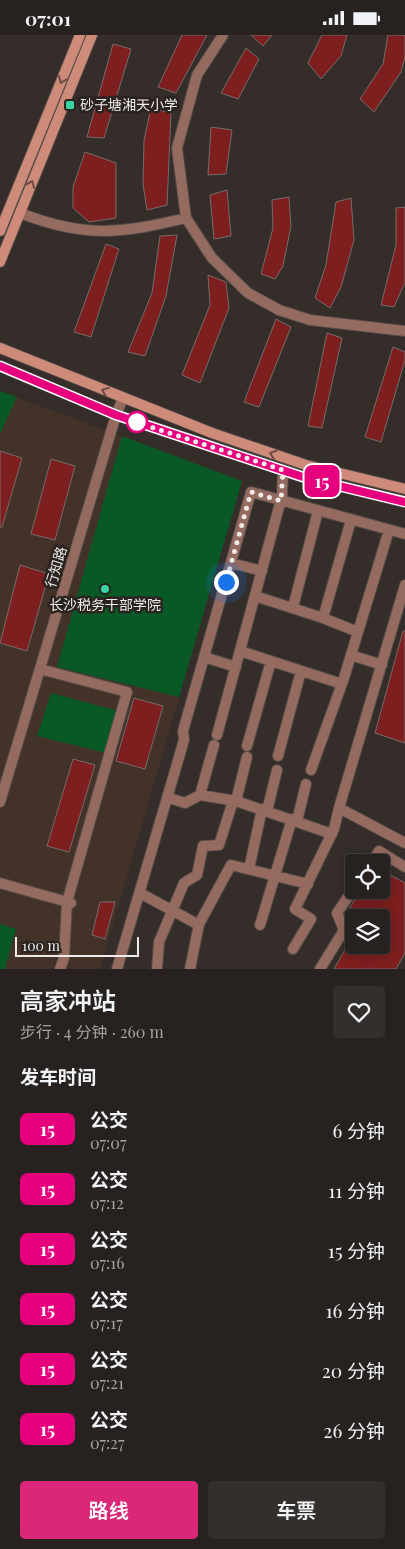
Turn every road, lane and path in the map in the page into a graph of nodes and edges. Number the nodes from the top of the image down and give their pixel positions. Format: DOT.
graph roads {
  1 [pos="80,35"];
  2 [pos="92,35"];
  3 [pos="223,35"];
  4 [pos="20,213"];
  5 [pos="186,218"];
  6 [pos="0,231"];
  7 [pos="0,262"];
  8 [pos="405,331"];
  9 [pos="0,348"];
  10 [pos="0,366"];
  11 [pos="123,398"];
  12 [pos="116,415"];
  13 [pos="283,470"];
  14 [pos="405,489"];
  15 [pos="281,501"];
  16 [pos="405,502"];
  17 [pos="318,511"];
  18 [pos="351,520"];
  19 [pos="389,530"];
  20 [pos="405,534"];
  21 [pos="231,563"];
  22 [pos="262,571"];
  23 [pos="405,585"];
  24 [pos="255,596"];
  25 [pos="293,607"];
  26 [pos="323,618"];
  27 [pos="358,632"];
  28 [pos="240,651"];
  29 [pos="351,655"];
  30 [pos="204,657"];
  31 [pos="271,661"];
  32 [pos="382,665"];
  33 [pos="236,667"];
  34 [pos="40,669"];
  35 [pos="301,671"];
  36 [pos="342,684"];
  37 [pos="247,746"];
  38 [pos="278,756"];
  39 [pos="247,757"];
  40 [pos="277,769"];
  41 [pos="311,770"];
  42 [pos="306,784"];
  43 [pos="200,795"];
  44 [pos="169,798"];
  45 [pos="234,801"];
  46 [pos="0,802"];
  47 [pos="339,808"];
  48 [pos="265,810"];
  49 [pos="295,820"];
  50 [pos="332,834"];
  51 [pos="405,843"];
  52 [pos="390,858"];
  53 [pos="405,867"];
  54 [pos="249,869"];
  55 [pos="275,875"];
  56 [pos="0,883"];
  57 [pos="308,883"];
  58 [pos="140,893"];
  59 [pos="347,899"];
  60 [pos="69,903"];
  61 [pos="172,911"];
  62 [pos="199,925"];
  63 [pos="260,925"];
  64 [pos="293,949"];
  65 [pos="60,969"];
  66 [pos="117,969"];
  67 [pos="156,969"];
  68 [pos="190,969"];
  69 [pos="320,969"];
  1 -- 6 [label="main road, one-way"];
  4 -- 2 [label="main road, one-way"];
  3 -- 5 [label="street"];
  4 -- 5 [label="street"];
  4 -- 7 [label="main road"];
  5 -- 8 [label="street"];
  11 -- 9 [label="main road, one-way"];
  10 -- 12 [label="main road"];
  11 -- 12 [label="street, 行知路"];
  14 -- 11 [label="main road, one-way"];
  12 -- 13 [label="main road"];
  12 -- 34 [label="street, 行知路"];
  13 -- 15 [label="street"];
  13 -- 16 [label="main road"];
  15 -- 17 [label="street"];
  15 -- 21 [label="street"];
  15 -- 22 [label="street"];
  17 -- 18 [label="street"];
  17 -- 25 [label="street"];
  18 -- 19 [label="street"];
  18 -- 26 [label="street"];
  19 -- 20 [label="street"];
  19 -- 27 [label="street"];
  21 -- 22 [label="street"];
  21 -- 30 [label="street"];
  22 -- 24 [label="street"];
  23 -- 32 [label="street"];
  24 -- 25 [label="street"];
  24 -- 28 [label="street"];
  25 -- 26 [label="street"];
  26 -- 27 [label="street"];
  27 -- 29 [label="street"];
  28 -- 31 [label="street"];
  28 -- 33 [label="street"];
  29 -- 32 [label="street"];
  29 -- 36 [label="street"];
  30 -- 33 [label="street"];
  30 -- 44 [label="street"];
  31 -- 35 [label="street"];
  31 -- 37 [label="street"];
  32 -- 47 [label="street"];
  33 -- 43 [label="street"];
  34 -- 46 [label="street, 行知路"];
  34 -- 60 [label="street"];
  35 -- 36 [label="street"];
  35 -- 38 [label="street"];
  36 -- 41 [label="street"];
  39 -- 45 [label="street"];
  40 -- 48 [label="street"];
  42 -- 49 [label="street"];
  43 -- 44 [label="street"];
  43 -- 45 [label="street"];
  44 -- 58 [label="street"];
  45 -- 48 [label="street"];
  45 -- 61 [label="street"];
  47 -- 50 [label="street"];
  47 -- 51 [label="street"];
  48 -- 49 [label="street"];
  48 -- 54 [label="street"];
  49 -- 50 [label="street"];
  49 -- 55 [label="street"];
  50 -- 57 [label="street"];
  52 -- 53 [label="street"];
  54 -- 55 [label="street"];
  54 -- 62 [label="street"];
  55 -- 57 [label="street"];
  55 -- 63 [label="street"];
  56 -- 60 [label="street"];
  57 -- 64 [label="street"];
  58 -- 61 [label="street"];
  58 -- 66 [label="street"];
  59 -- 69 [label="street"];
  60 -- 65 [label="street"];
  61 -- 62 [label="street"];
  61 -- 67 [label="street"];
  62 -- 68 [label="street"];
}
